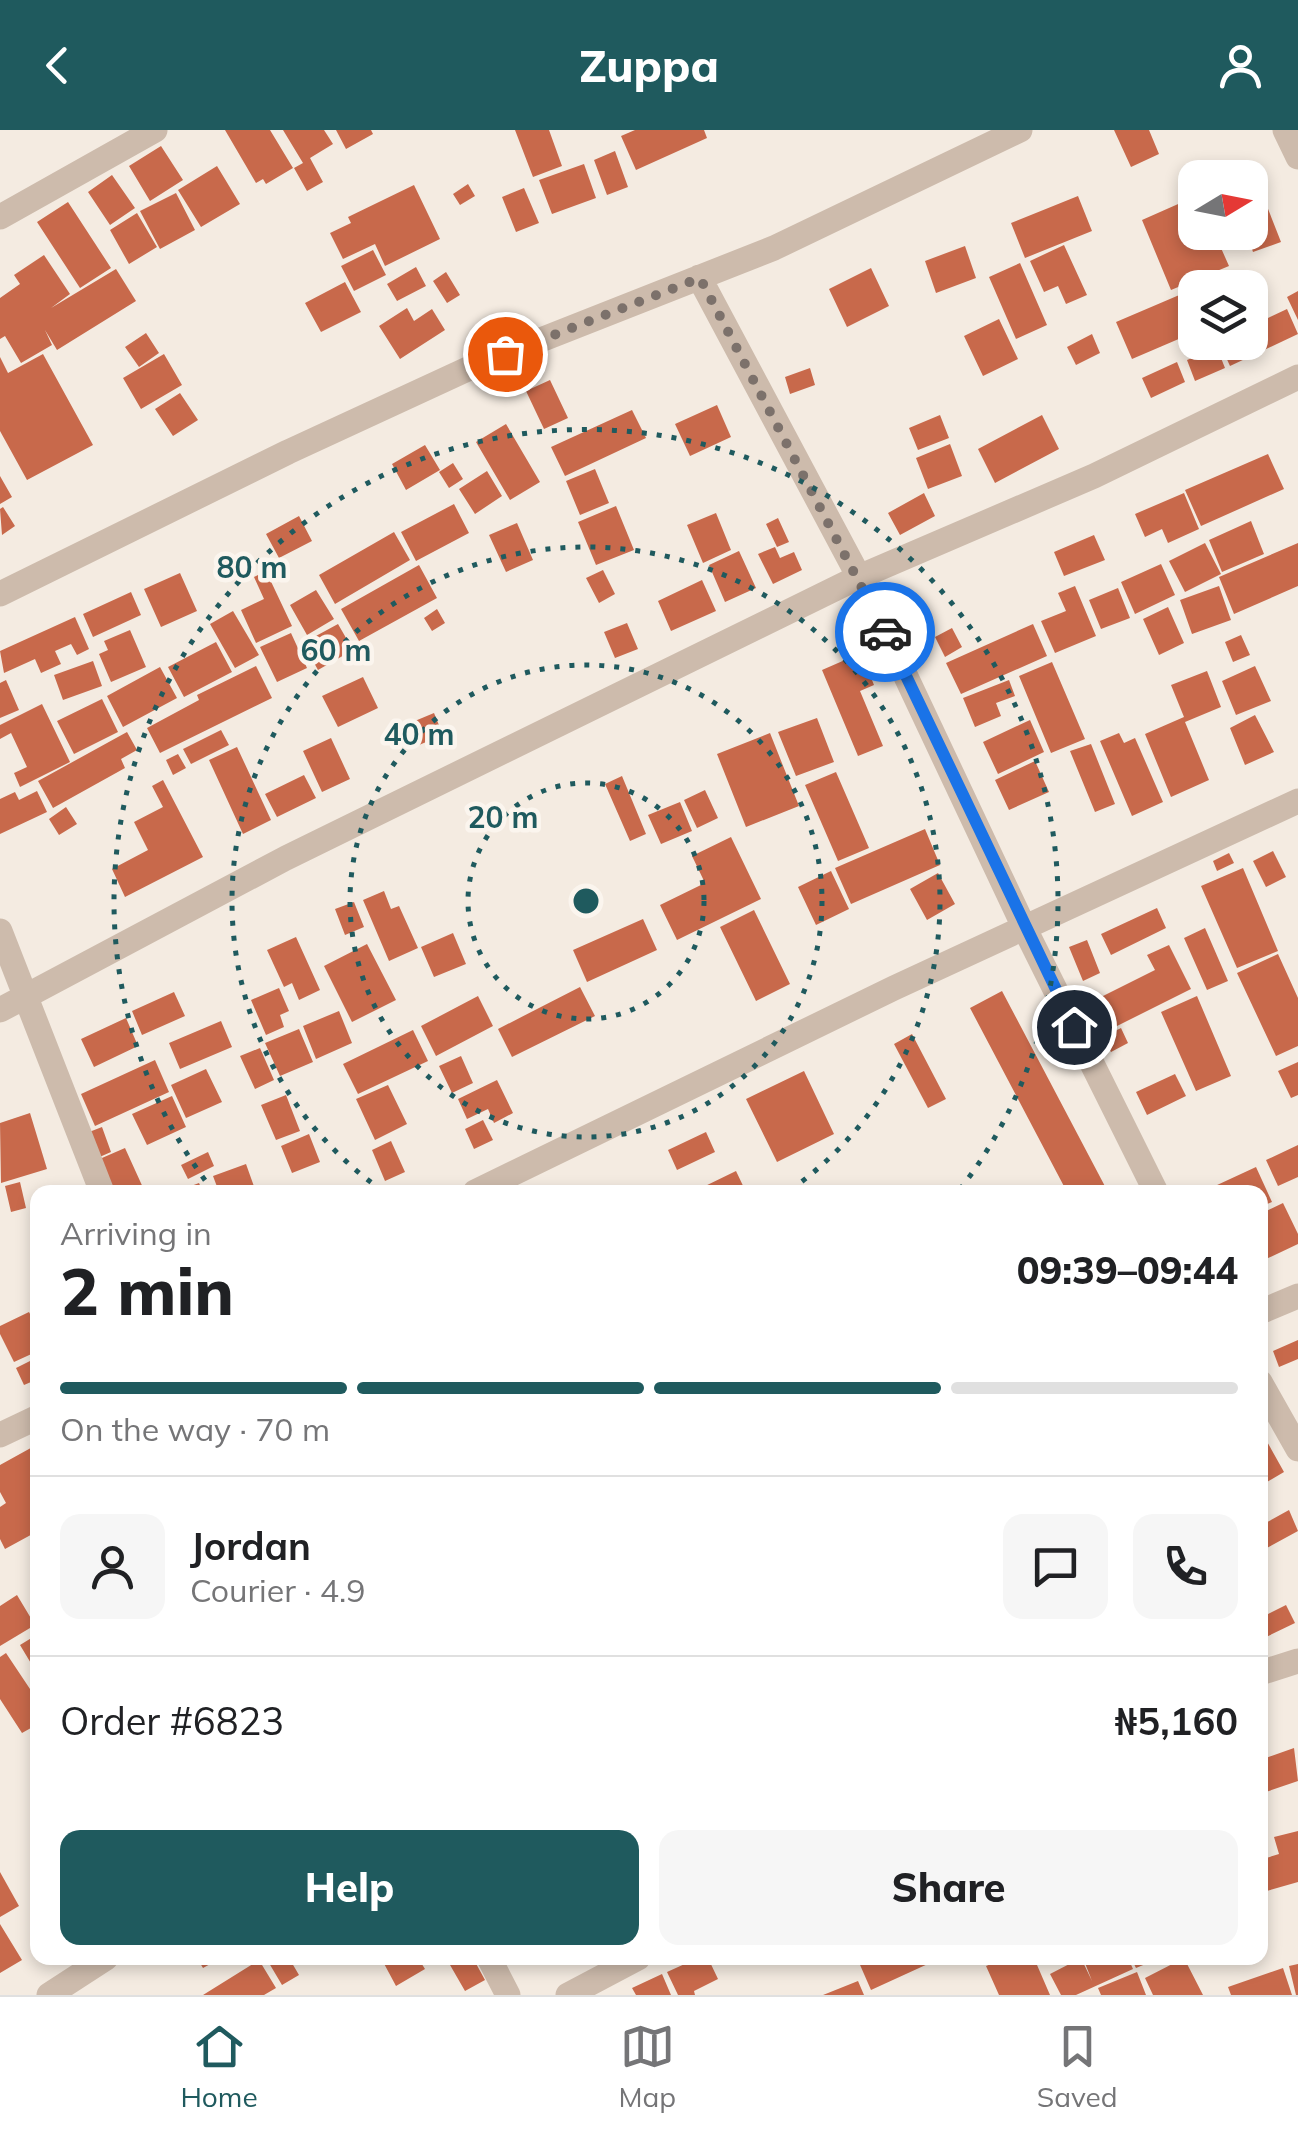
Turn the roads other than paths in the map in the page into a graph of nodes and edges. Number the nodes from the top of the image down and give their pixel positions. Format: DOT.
graph roads {
  1 [pos="155,130"];
  2 [pos="1020,130"];
  3 [pos="1285,130"];
  4 [pos="1298,156"];
  5 [pos="0,218"];
  6 [pos="700,278"];
  7 [pos="1298,377"];
  8 [pos="859,578"];
  9 [pos="0,594"];
  10 [pos="1298,801"];
  11 [pos="1024,927"];
  12 [pos="0,932"];
  13 [pos="23,996"];
  14 [pos="0,1010"];
  15 [pos="99,1185"];
  16 [pos="489,1185"];
  17 [pos="1153,1185"];
  18 [pos="1298,1296"];
  19 [pos="1268,1309"];
  20 [pos="1268,1396"];
  21 [pos="30,1421"];
  22 [pos="0,1435"];
  23 [pos="1298,1450"];
  24 [pos="1298,1661"];
  25 [pos="1268,1671"];
  26 [pos="95,1965"];
  27 [pos="492,1965"];
  28 [pos="625,1965"];
  29 [pos="49,1995"];
  30 [pos="508,1995"];
  31 [pos="568,1995"];
  1 -- 5 [label="street"];
  2 -- 6 [label="street"];
  3 -- 4 [label="street"];
  6 -- 8 [label="street"];
  6 -- 9 [label="street"];
  7 -- 8 [label="street"];
  8 -- 11 [label="street"];
  8 -- 13 [label="street"];
  10 -- 11 [label="street"];
  11 -- 16 [label="street"];
  11 -- 17 [label="street"];
  12 -- 13 [label="street"];
  13 -- 14 [label="street"];
  13 -- 15 [label="street"];
  18 -- 19 [label="street"];
  20 -- 23 [label="street"];
  21 -- 22 [label="street"];
  24 -- 25 [label="street"];
  26 -- 29 [label="street"];
  27 -- 30 [label="street"];
  28 -- 31 [label="street"];
}
